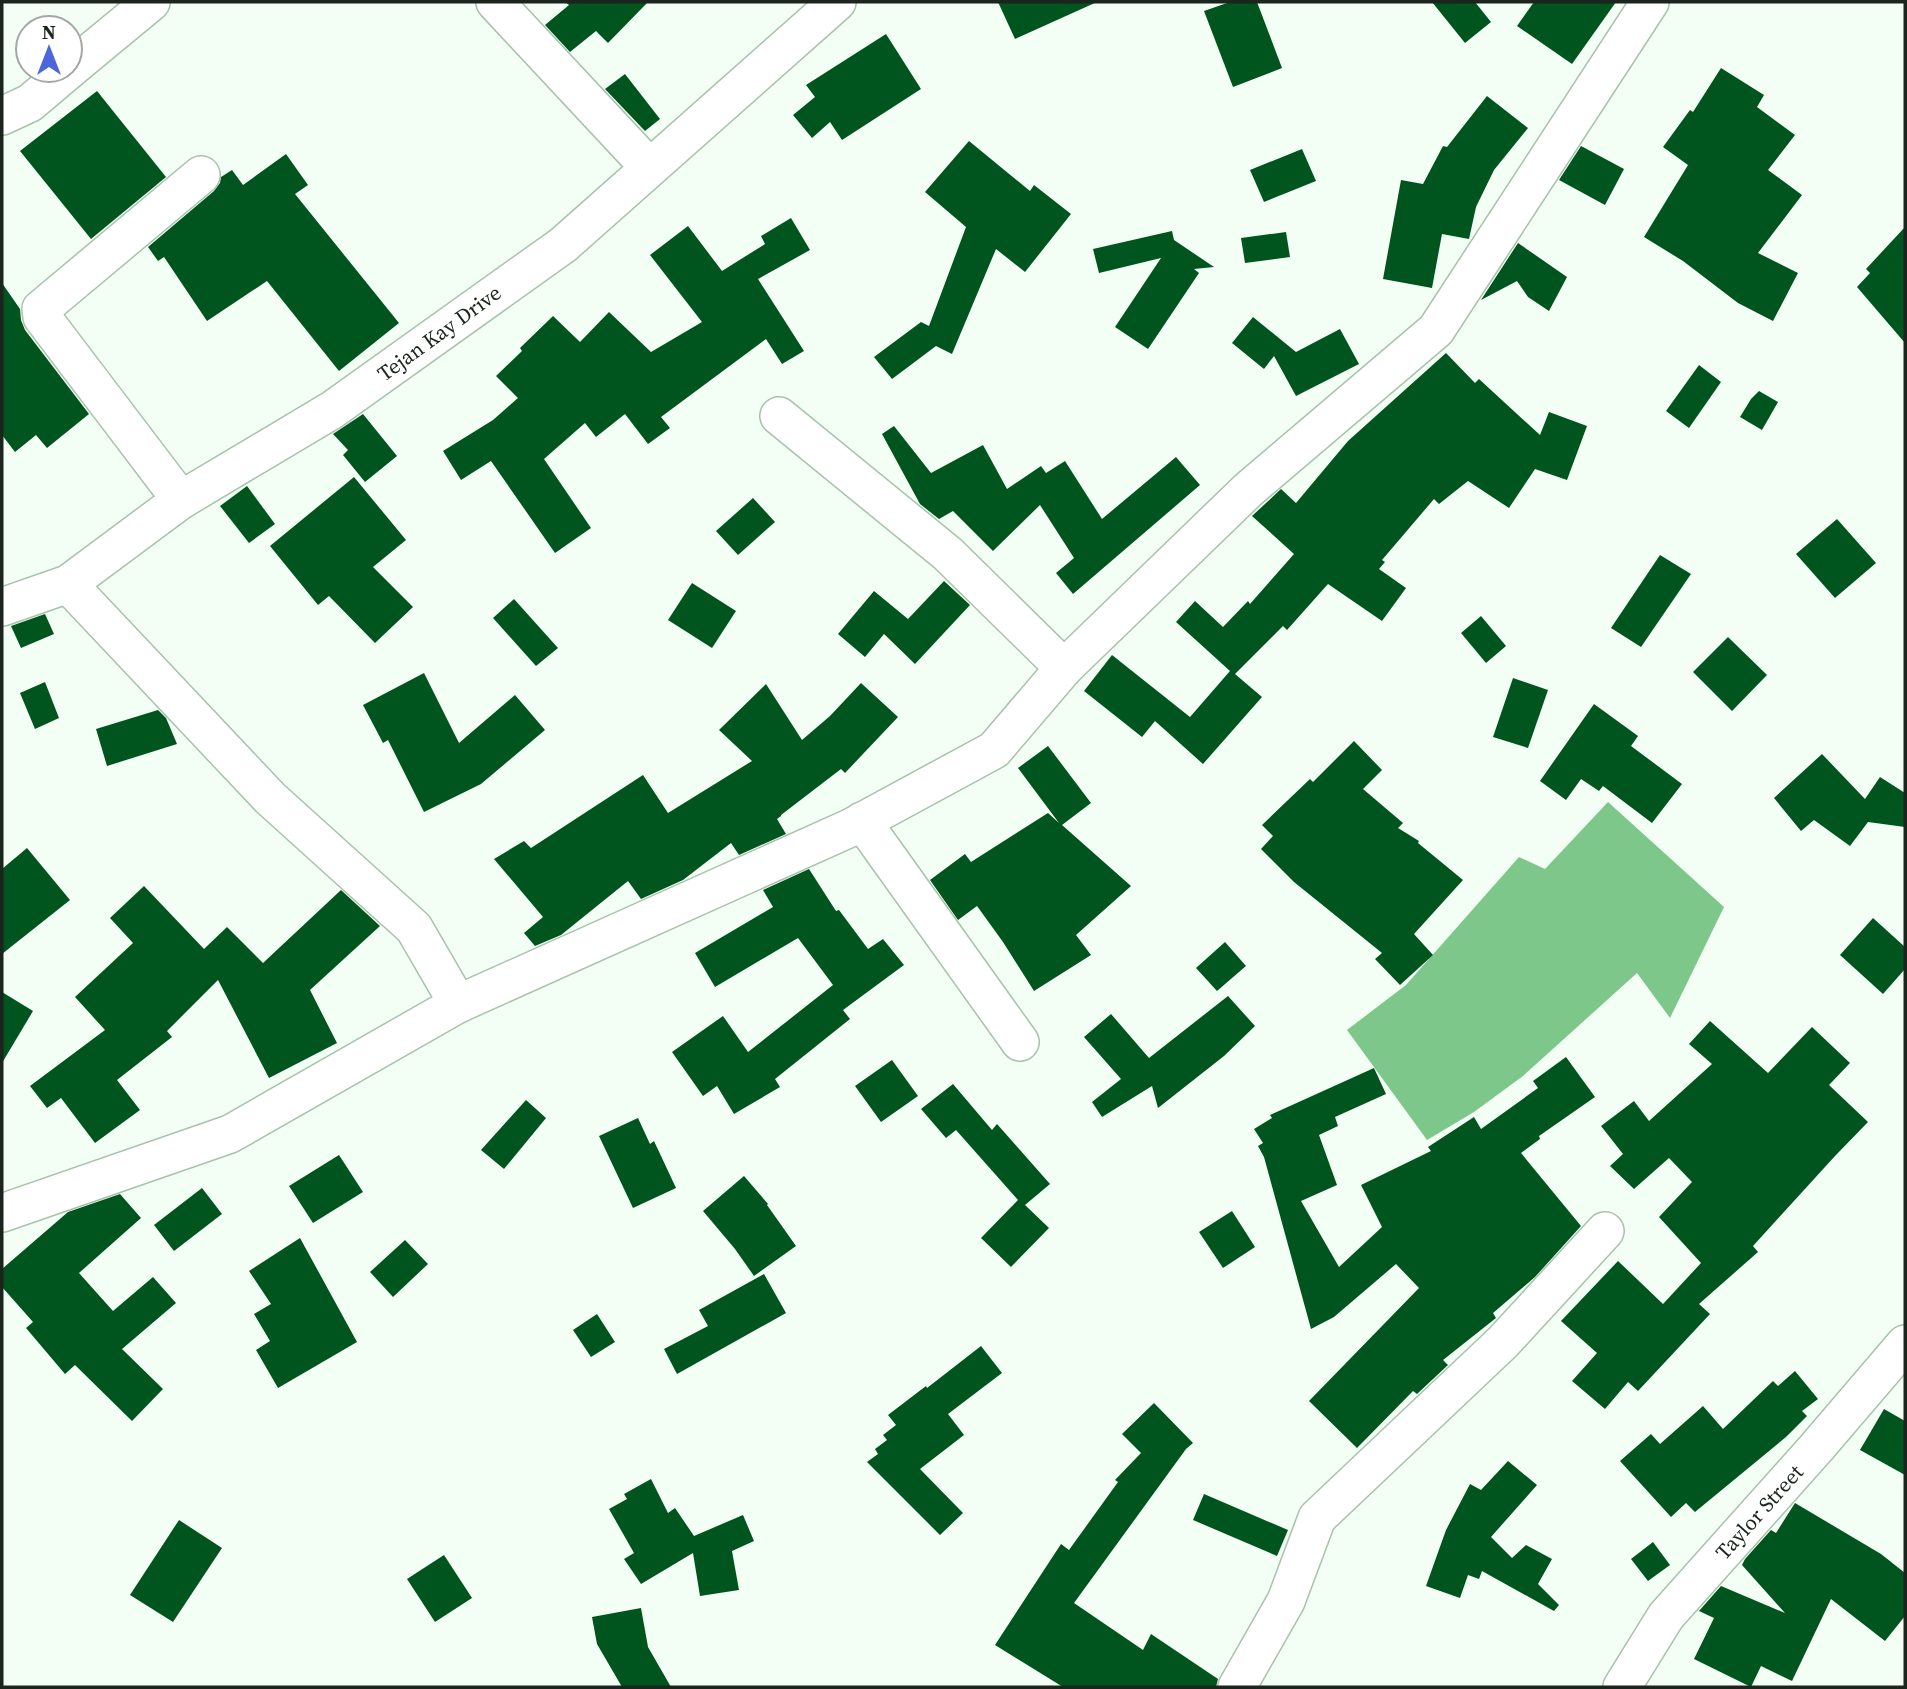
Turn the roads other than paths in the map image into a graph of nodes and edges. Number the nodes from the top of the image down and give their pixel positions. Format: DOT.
graph roads {
  1 [pos="151,2"];
  2 [pos="495,2"];
  3 [pos="1650,2"];
  4 [pos="831,3"];
  5 [pos="84,58"];
  6 [pos="52,84"];
  7 [pos="2,116"];
  8 [pos="649,167"];
  9 [pos="201,175"];
  10 [pos="779,416"];
  11 [pos="181,500"];
  12 [pos="68,583"];
  13 [pos="2,607"];
  14 [pos="1064,668"];
  15 [pos="862,821"];
  16 [pos="458,1004"];
  17 [pos="1020,1042"];
  18 [pos="2,1213"];
  19 [pos="1605,1231"];
  20 [pos="1905,1344"];
  21 [pos="1237,1687"];
  22 [pos="1622,1687"];
  1 -- 5 [label="street"];
  2 -- 8 [label="street"];
  3 -- 14 [label="street"];
  4 -- 8 [label="street, Tejan Kay Drive"];
  6 -- 7 [label="street"];
  8 -- 11 [label="street, Tejan Kay Drive"];
  9 -- 11 [label="street"];
  10 -- 14 [label="street"];
  11 -- 12 [label="street, Tejan Kay Drive"];
  12 -- 13 [label="street, Tejan Kay Drive"];
  12 -- 16 [label="street"];
  14 -- 15 [label="street"];
  15 -- 16 [label="street"];
  15 -- 17 [label="street"];
  16 -- 18 [label="street"];
  19 -- 21 [label="street"];
  20 -- 22 [label="street, Taylor Street"];
}
